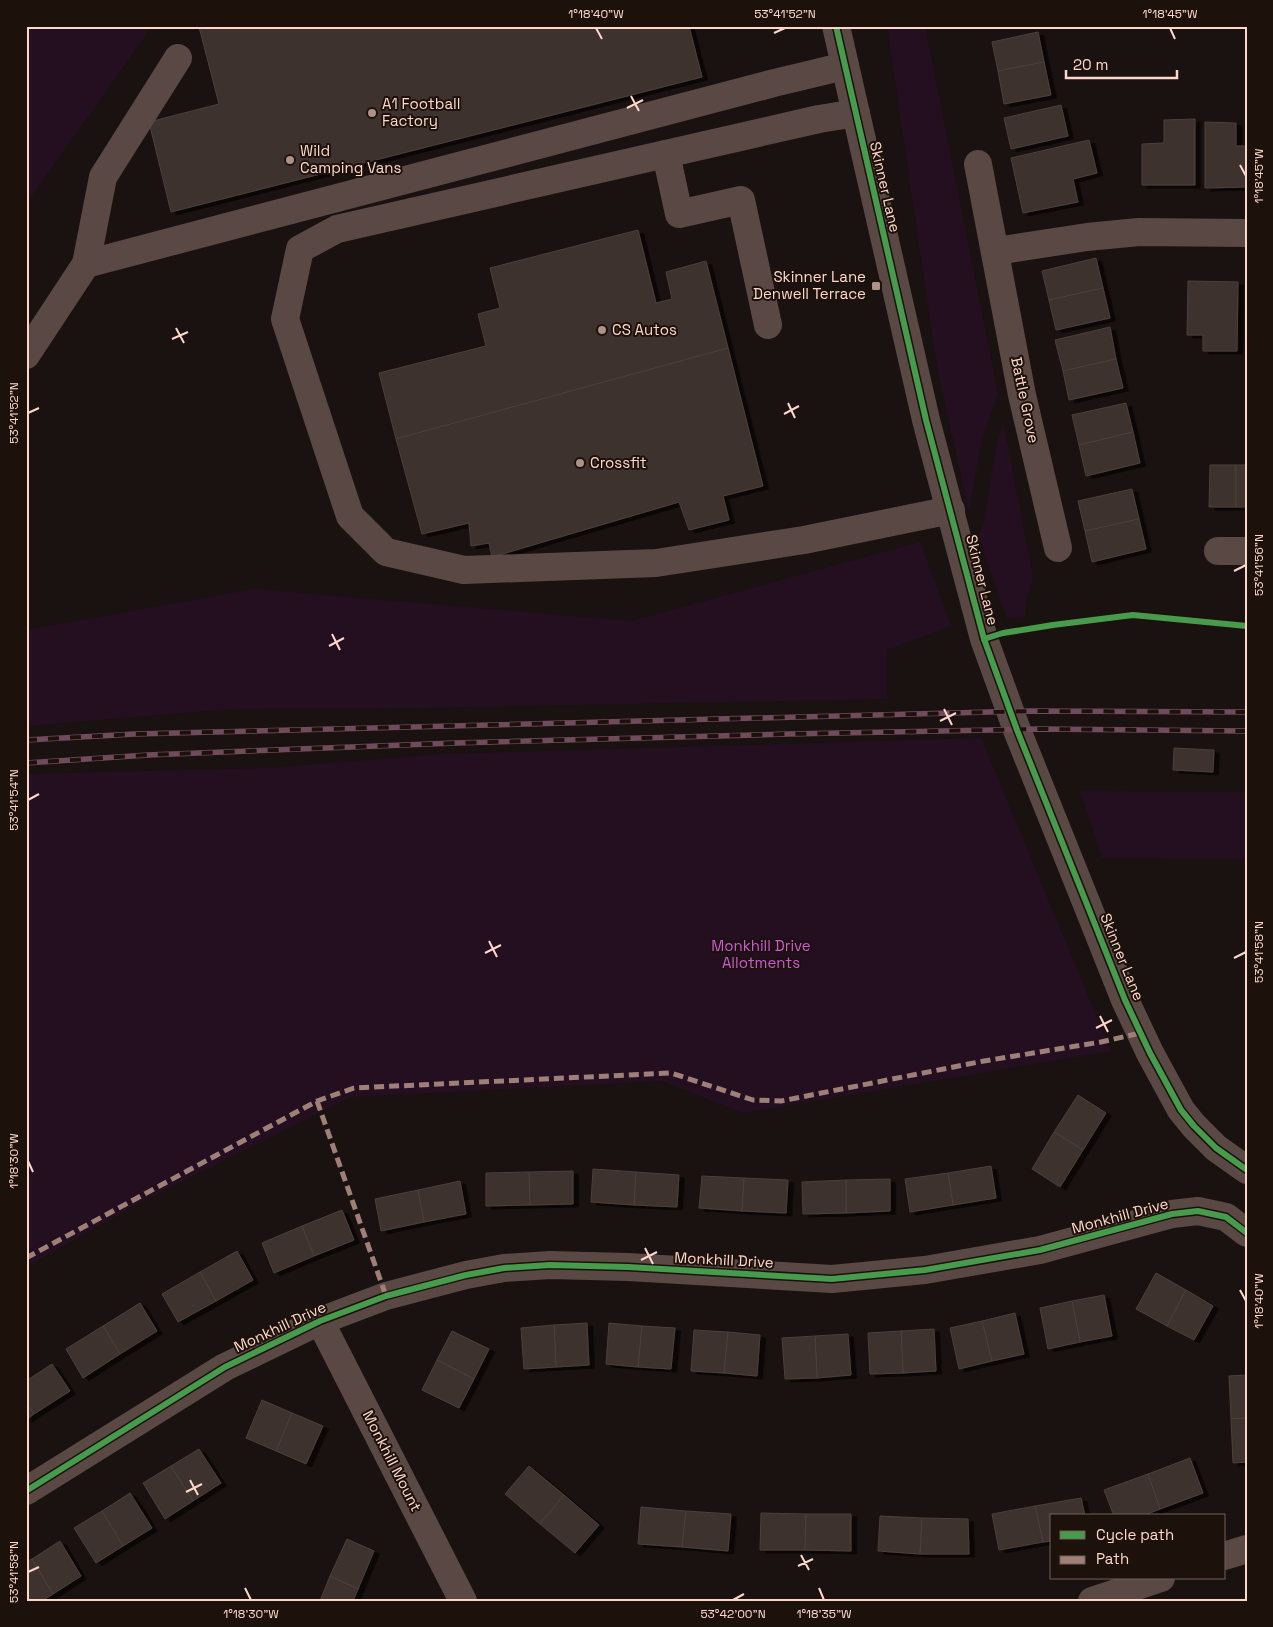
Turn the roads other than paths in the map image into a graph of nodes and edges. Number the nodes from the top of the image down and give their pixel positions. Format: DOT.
graph roads {
  1 [pos="836,26"];
  2 [pos="178,58"];
  3 [pos="845,66"];
  4 [pos="856,113"];
  5 [pos="666,154"];
  6 [pos="978,164"];
  7 [pos="1247,233"];
  8 [pos="996,251"];
  9 [pos="86,264"];
  10 [pos="768,325"];
  11 [pos="26,354"];
  12 [pos="951,510"];
  13 [pos="1058,548"];
  14 [pos="1218,551"];
  15 [pos="1247,552"];
  16 [pos="1236,1163"];
  17 [pos="1236,1225"];
  18 [pos="320,1321"];
  19 [pos="26,1490"];
  20 [pos="1247,1548"];
  21 [pos="1226,1555"];
  22 [pos="1156,1580"];
  23 [pos="463,1601"];
  24 [pos="1092,1601"];
  1 -- 3 [label="street, Skinner Lane"];
  2 -- 9 [label="street"];
  3 -- 4 [label="street, Skinner Lane"];
  3 -- 9 [label="street"];
  4 -- 5 [label="street"];
  4 -- 12 [label="street, Skinner Lane"];
  5 -- 10 [label="street"];
  5 -- 12 [label="street"];
  6 -- 8 [label="street, Battle Grove"];
  7 -- 8 [label="street"];
  8 -- 13 [label="street, Battle Grove"];
  9 -- 11 [label="street"];
  12 -- 16 [label="street, Skinner Lane"];
  14 -- 15 [label="street"];
  17 -- 18 [label="street, Monkhill Drive"];
  18 -- 19 [label="street, Monkhill Drive"];
  18 -- 23 [label="street, Monkhill Mount"];
  20 -- 21 [label="street"];
  22 -- 24 [label="street"];
}
